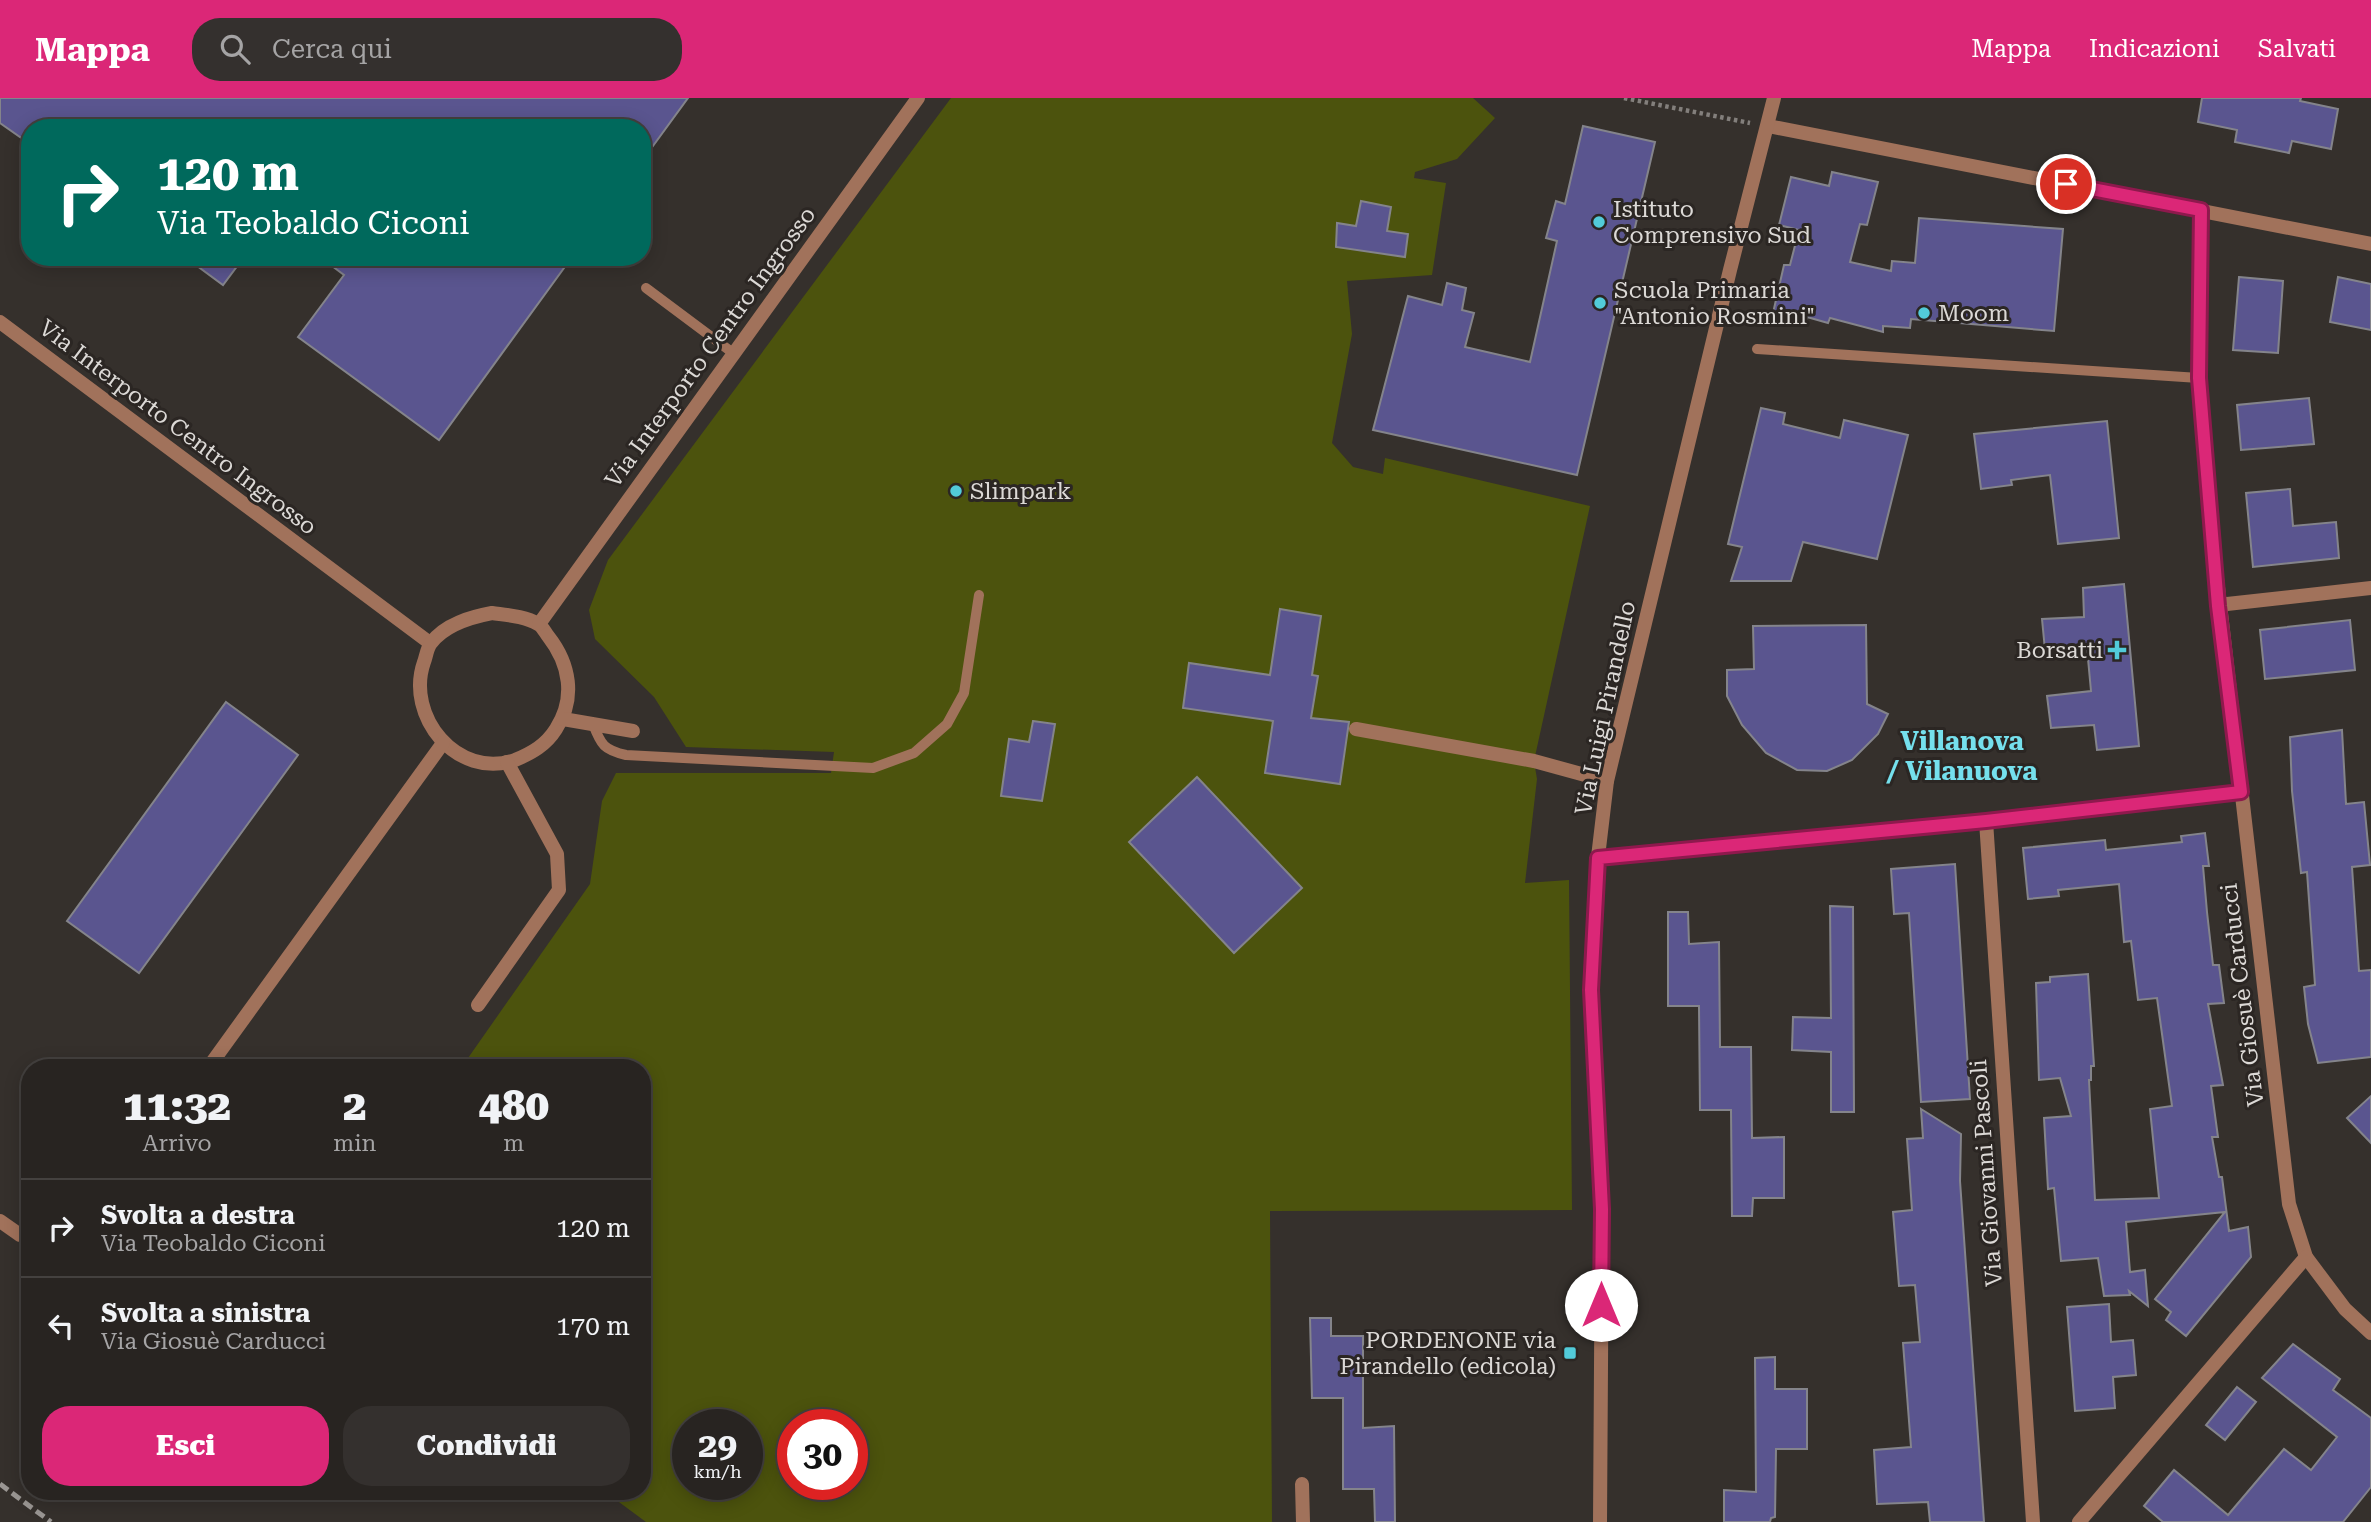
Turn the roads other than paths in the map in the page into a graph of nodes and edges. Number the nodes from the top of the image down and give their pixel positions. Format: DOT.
graph roads {
  1 [pos="918,98"];
  2 [pos="1774,98"];
  3 [pos="1768,126"];
  4 [pos="2201,210"];
  5 [pos="2371,244"];
  6 [pos="646,288"];
  7 [pos="0,322"];
  8 [pos="1757,349"];
  9 [pos="733,353"];
  10 [pos="2199,378"];
  11 [pos="2371,588"];
  12 [pos="979,595"];
  13 [pos="2218,606"];
  14 [pos="539,624"];
  15 [pos="430,643"];
  16 [pos="563,719"];
  17 [pos="593,724"];
  18 [pos="1356,729"];
  19 [pos="633,731"];
  20 [pos="443,743"];
  21 [pos="507,762"];
  22 [pos="1607,781"];
  23 [pos="2241,792"];
  24 [pos="1986,821"];
  25 [pos="1598,858"];
  26 [pos="478,1005"];
  27 [pos="215,1059"];
  28 [pos="0,1221"];
  29 [pos="21,1236"];
  30 [pos="2306,1257"];
  31 [pos="2371,1333"];
  32 [pos="1302,1484"];
  33 [pos="1303,1522"];
  34 [pos="1600,1522"];
  35 [pos="2033,1522"];
  36 [pos="2079,1522"];
  1 -- 9 [label="street, Via Interporto Centro Ingrosso"];
  2 -- 3 [label="street, Via Luigi Pirandello"];
  3 -- 4 [label="street"];
  3 -- 22 [label="street, Via Luigi Pirandello"];
  4 -- 5 [label="street"];
  4 -- 10 [label="street, Via Giosuè Carducci"];
  6 -- 9 [label="lane"];
  7 -- 15 [label="street, Via Interporto Centro Ingrosso"];
  8 -- 10 [label="lane"];
  9 -- 14 [label="street, Via Interporto Centro Ingrosso"];
  10 -- 13 [label="street, Via Giosuè Carducci"];
  11 -- 13 [label="street"];
  12 -- 17 [label="lane"];
  13 -- 23 [label="street, Via Giosuè Carducci"];
  14 -- 15 [label="street"];
  14 -- 16 [label="street"];
  15 -- 20 [label="street"];
  16 -- 17 [label="street"];
  16 -- 21 [label="street"];
  17 -- 19 [label="street"];
  18 -- 22 [label="street"];
  20 -- 21 [label="street"];
  20 -- 27 [label="street"];
  21 -- 26 [label="street"];
  22 -- 25 [label="street, Via Luigi Pirandello"];
  23 -- 24 [label="street"];
  23 -- 30 [label="street, Via Giosuè Carducci"];
  24 -- 25 [label="street"];
  24 -- 35 [label="street, Via Giovanni Pascoli"];
  25 -- 34 [label="street, Via Luigi Pirandello"];
  28 -- 29 [label="street"];
  30 -- 31 [label="street, Via Giosuè Carducci"];
  30 -- 36 [label="street"];
  32 -- 33 [label="street"];
}
